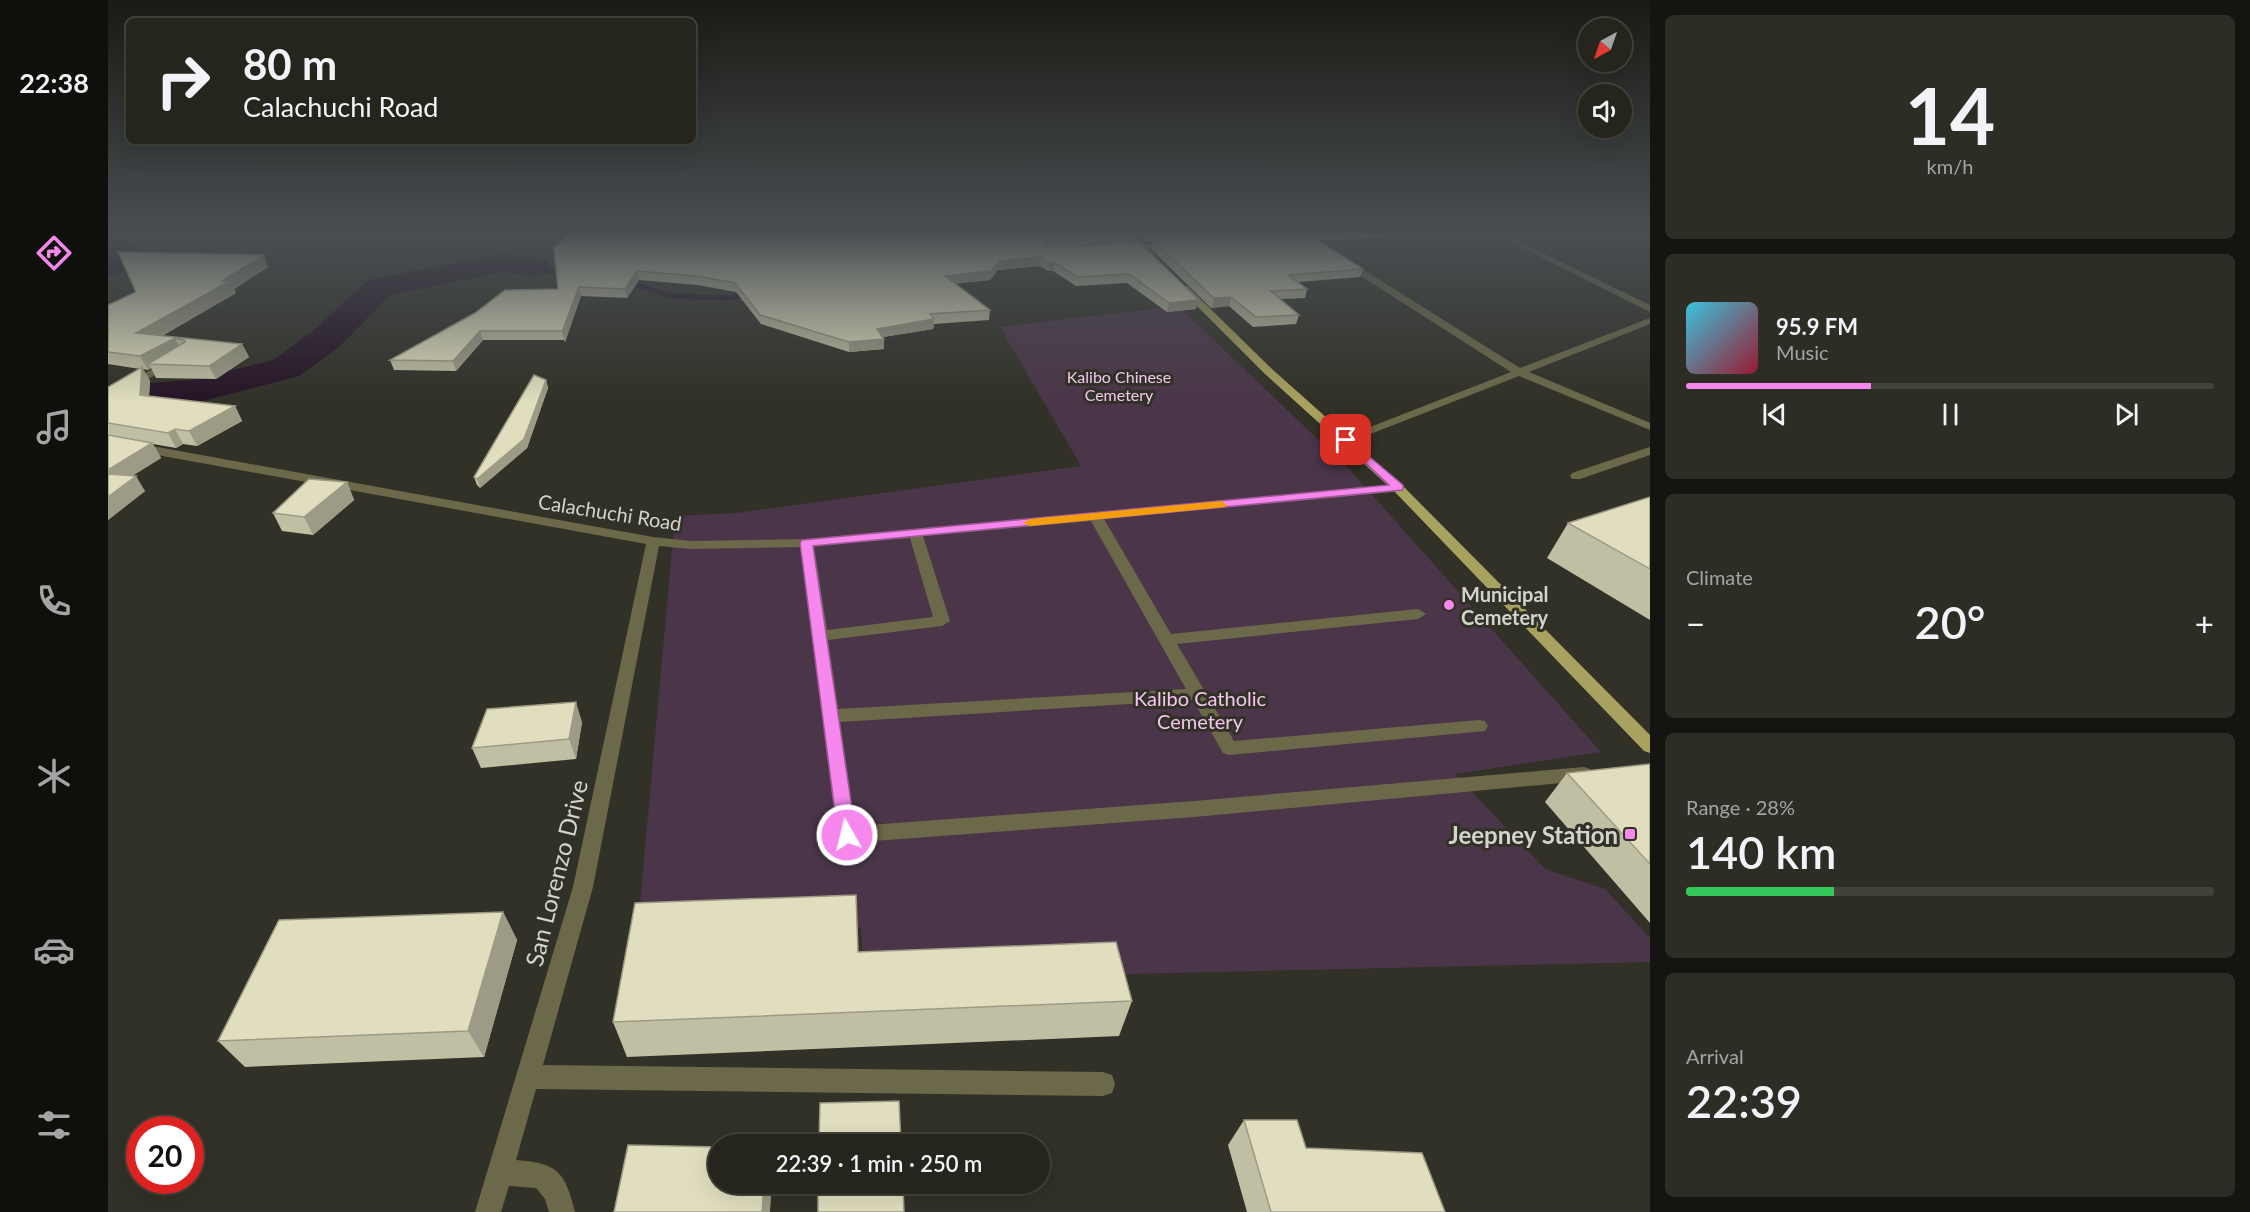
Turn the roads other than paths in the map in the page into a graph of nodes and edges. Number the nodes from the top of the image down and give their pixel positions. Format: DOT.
graph roads {
  1 [pos="1185,290"];
  2 [pos="1389,290"];
  3 [pos="1611,290"];
  4 [pos="1650,309"];
  5 [pos="1650,321"];
  6 [pos="185,355"];
  7 [pos="1517,371"];
  8 [pos="108,400"];
  9 [pos="1650,427"];
  10 [pos="1346,440"];
  11 [pos="108,442"];
  12 [pos="1650,451"];
  13 [pos="1576,476"];
  14 [pos="1398,488"];
  15 [pos="1096,517"];
  16 [pos="915,533"];
  17 [pos="653,541"];
  18 [pos="807,543"];
  19 [pos="1419,614"];
  20 [pos="819,636"];
  21 [pos="1167,640"];
  22 [pos="1198,694"];
  23 [pos="831,716"];
  24 [pos="1479,726"];
  25 [pos="1650,746"];
  26 [pos="1603,772"];
  27 [pos="528,1077"];
  28 [pos="1103,1084"];
  29 [pos="500,1172"];
  30 [pos="488,1212"];
  31 [pos="562,1212"];
  1 -- 10 [label="main road"];
  2 -- 7 [label="street"];
  3 -- 4 [label="street"];
  5 -- 7 [label="street"];
  6 -- 8 [label="street"];
  7 -- 9 [label="street"];
  7 -- 10 [label="street"];
  10 -- 14 [label="main road"];
  11 -- 17 [label="street, Calachuchi Road"];
  12 -- 13 [label="street"];
  14 -- 15 [label="street, Calachuchi Road"];
  14 -- 25 [label="main road"];
  15 -- 16 [label="street, Calachuchi Road"];
  15 -- 21 [label="street"];
  16 -- 18 [label="street, Calachuchi Road"];
  16 -- 20 [label="street"];
  17 -- 18 [label="street, Calachuchi Road"];
  17 -- 27 [label="street, San Lorenzo Drive"];
  18 -- 20 [label="street"];
  19 -- 21 [label="street"];
  20 -- 23 [label="street"];
  21 -- 22 [label="street"];
  22 -- 23 [label="street"];
  22 -- 24 [label="street"];
  23 -- 26 [label="street"];
  27 -- 28 [label="street"];
  27 -- 29 [label="street, San Lorenzo Drive"];
  29 -- 30 [label="street, San Lorenzo Drive"];
  29 -- 31 [label="street"];
}
